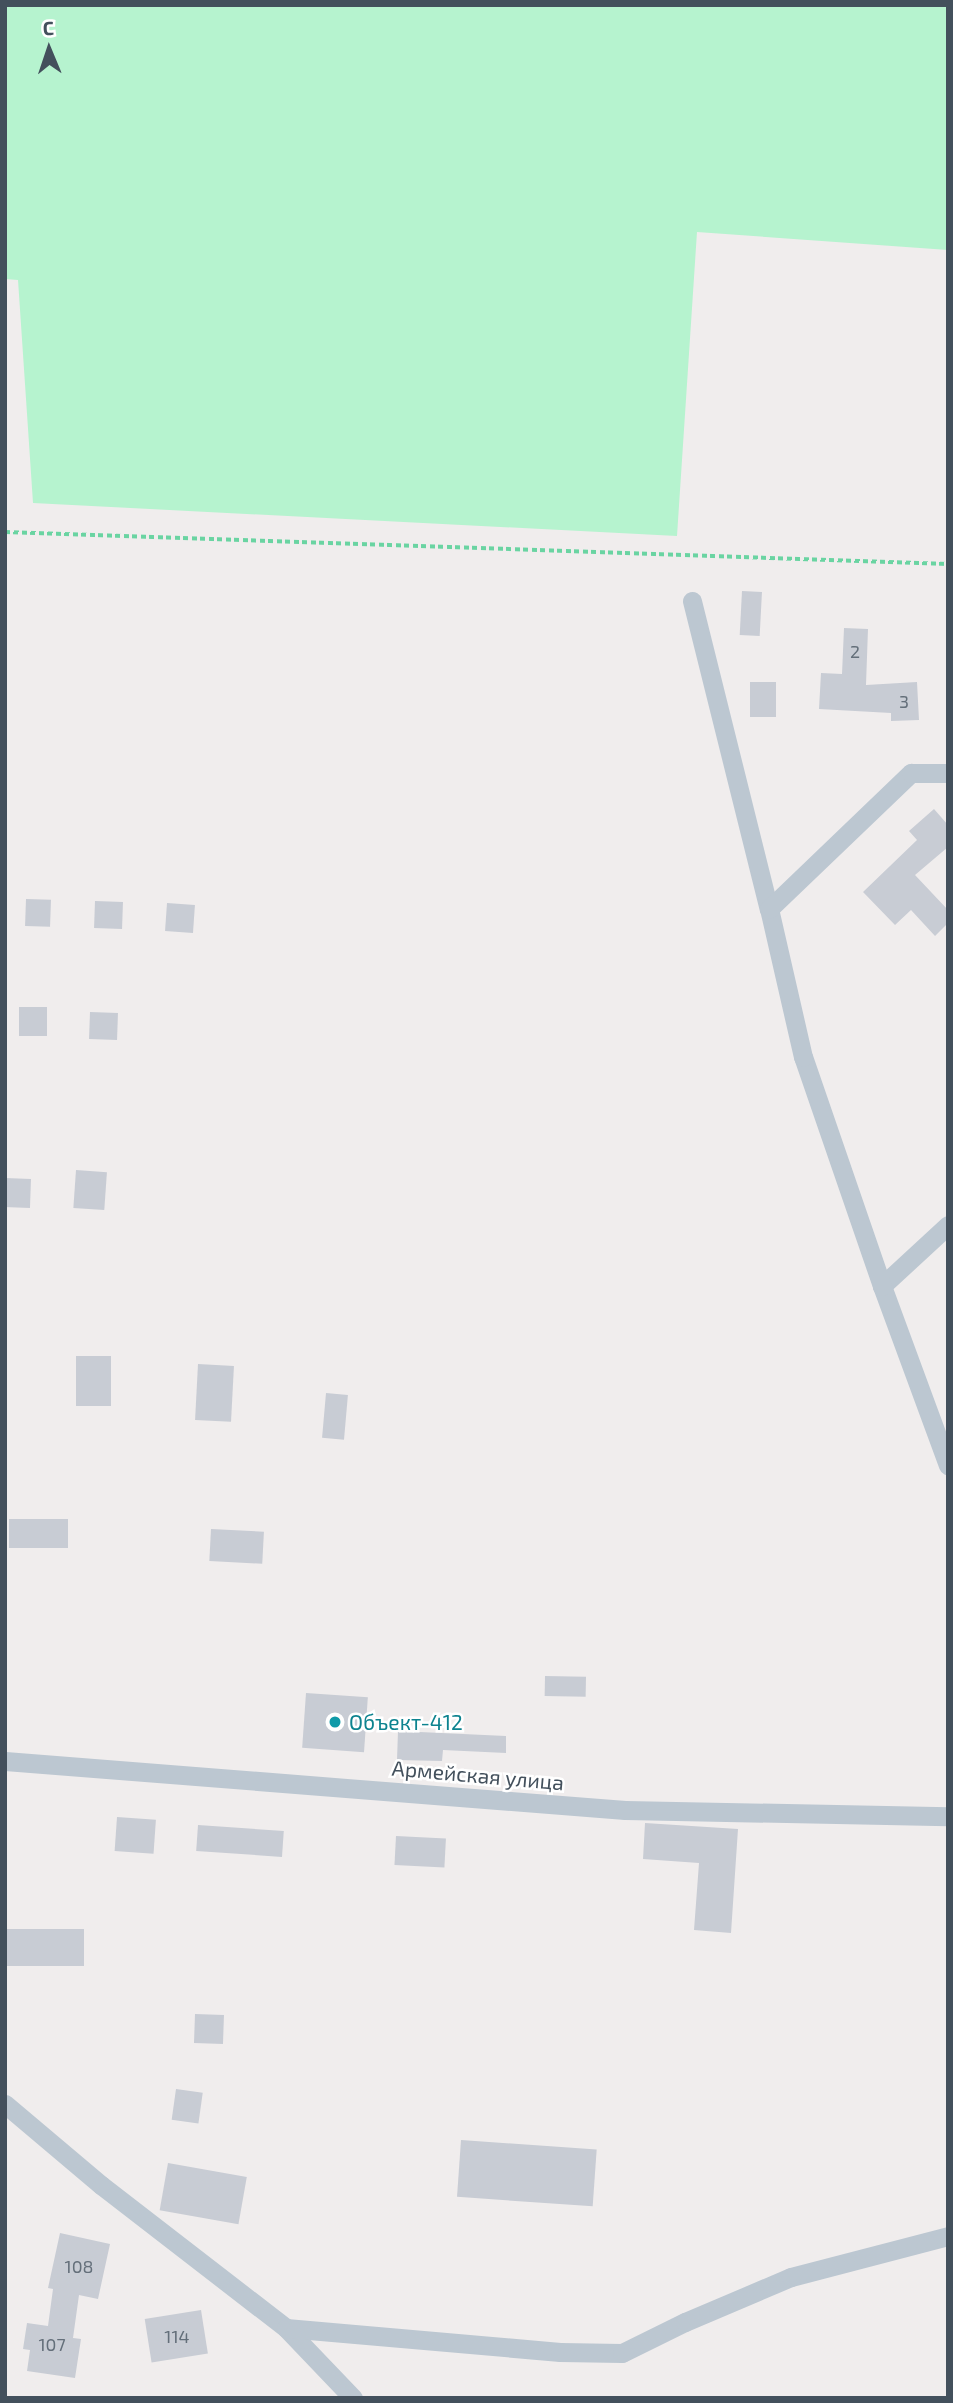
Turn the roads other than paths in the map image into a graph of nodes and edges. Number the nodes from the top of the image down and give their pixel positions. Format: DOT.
graph roads {
  1 [pos="692,601"];
  2 [pos="948,773"];
  3 [pos="769,909"];
  4 [pos="948,1225"];
  5 [pos="882,1286"];
  6 [pos="948,1465"];
  7 [pos="5,1761"];
  8 [pos="948,1816"];
  9 [pos="5,2104"];
  10 [pos="948,2236"];
  11 [pos="286,2328"];
  12 [pos="353,2398"];
  1 -- 3 [label="street"];
  2 -- 3 [label="street"];
  3 -- 5 [label="street"];
  4 -- 5 [label="street"];
  5 -- 6 [label="street"];
  7 -- 8 [label="street, Армейская улица"];
  9 -- 11 [label="street"];
  10 -- 11 [label="street"];
  11 -- 12 [label="street"];
}
